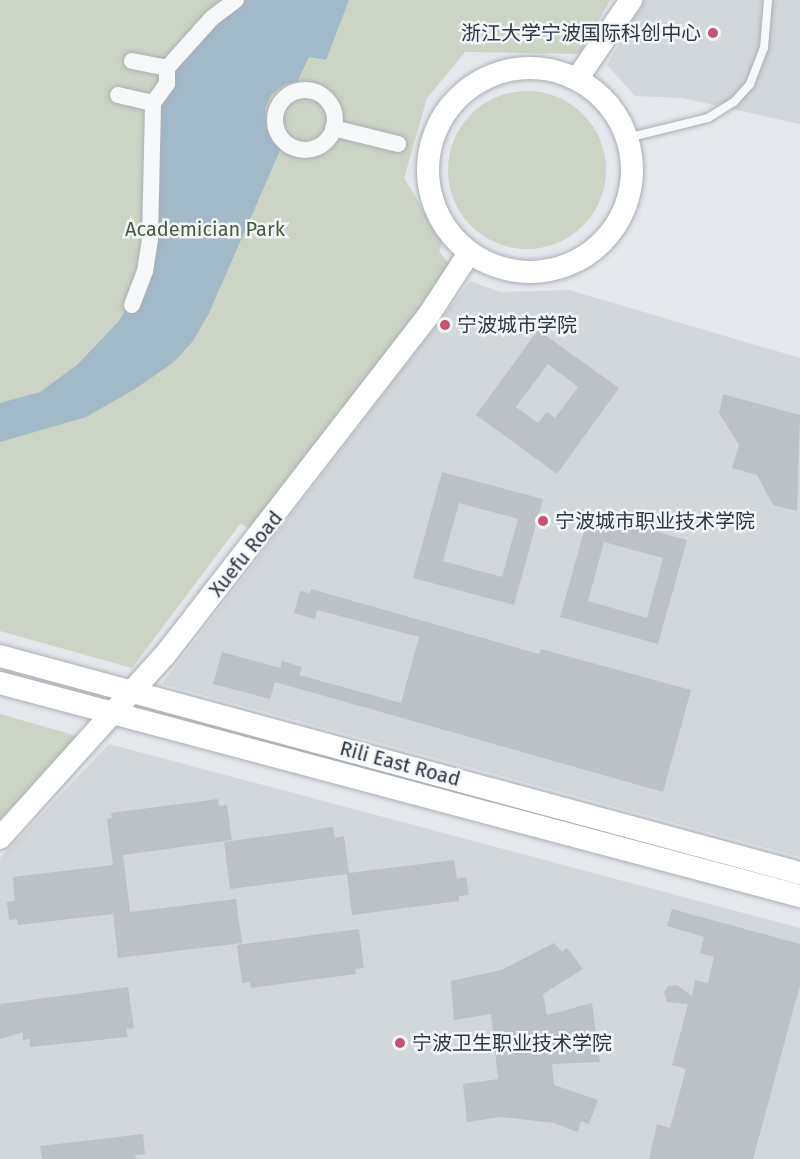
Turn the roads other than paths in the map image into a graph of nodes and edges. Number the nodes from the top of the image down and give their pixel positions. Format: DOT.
graph roads {
  1 [pos="236,0"];
  2 [pos="631,0"];
  3 [pos="768,0"];
  4 [pos="132,61"];
  5 [pos="167,68"];
  6 [pos="577,79"];
  7 [pos="118,95"];
  8 [pos="153,103"];
  9 [pos="333,128"];
  10 [pos="627,138"];
  11 [pos="398,144"];
  12 [pos="470,253"];
  13 [pos="132,305"];
  14 [pos="0,656"];
  15 [pos="0,683"];
  16 [pos="132,692"];
  17 [pos="112,713"];
  18 [pos="0,838"];
  19 [pos="800,873"];
  20 [pos="800,896"];
  1 -- 5 [label="street"];
  2 -- 6 [label="main road"];
  3 -- 10 [label="lane"];
  4 -- 5 [label="street"];
  5 -- 8 [label="street"];
  6 -- 10 [label="main road"];
  6 -- 12 [label="main road"];
  7 -- 8 [label="street"];
  8 -- 13 [label="street"];
  9 -- 11 [label="street"];
  10 -- 12 [label="main road"];
  12 -- 16 [label="main road, Xuefu Road"];
  14 -- 16 [label="main road, Rili East Road"];
  15 -- 17 [label="main road, Rili East Road"];
  16 -- 17 [label="main road, Xuefu Road"];
  16 -- 19 [label="main road, Rili East Road"];
  17 -- 18 [label="main road, Xuefu Road"];
  17 -- 20 [label="main road, Rili East Road"];
}
